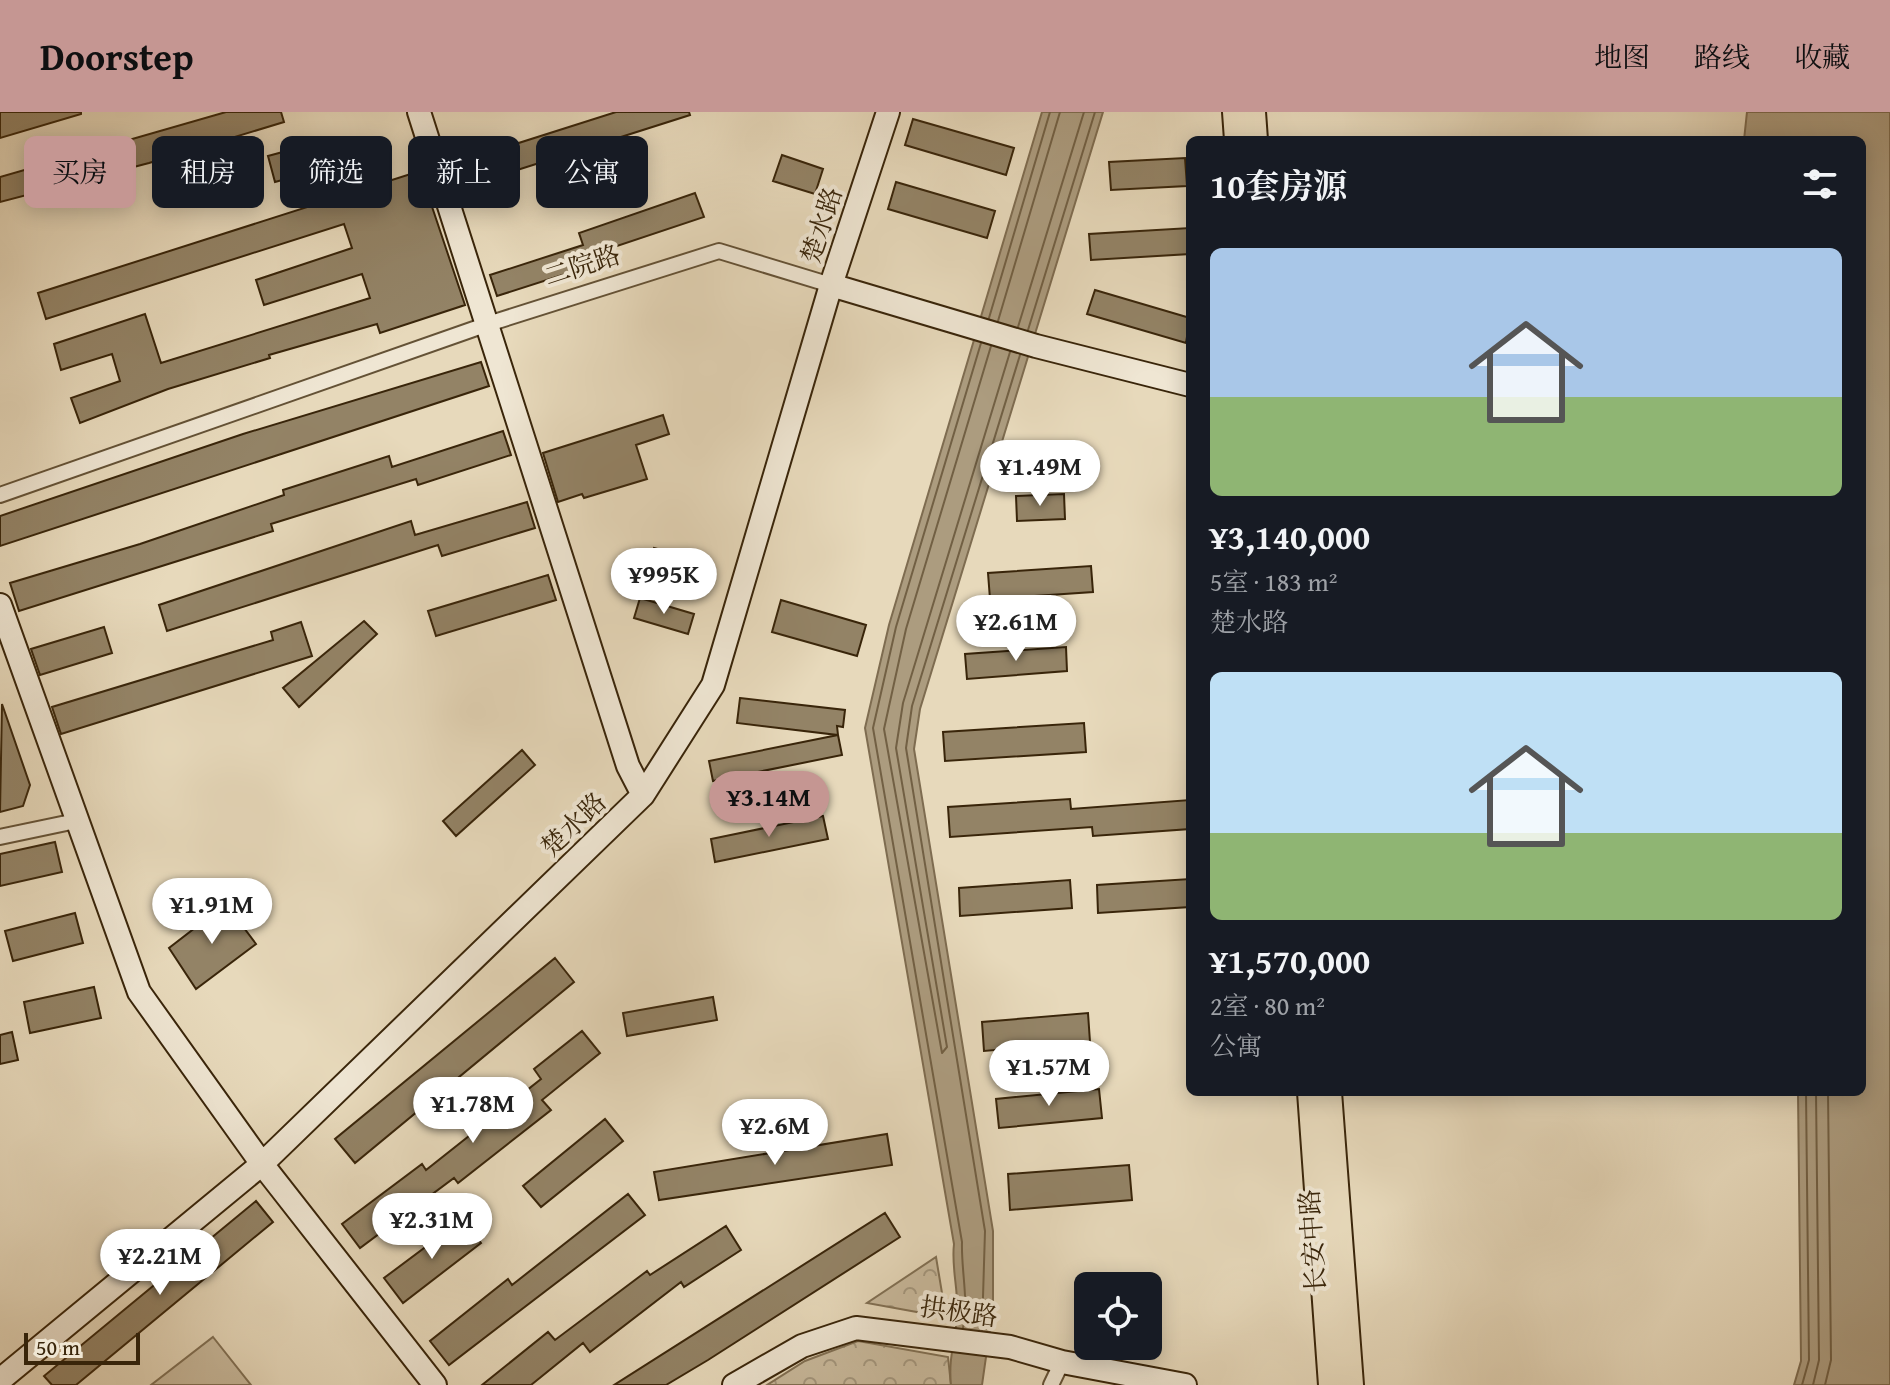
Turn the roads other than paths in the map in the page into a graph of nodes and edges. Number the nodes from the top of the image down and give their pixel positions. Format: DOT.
graph roads {
  1 [pos="419,112"];
  2 [pos="888,112"];
  3 [pos="1235,112"];
  4 [pos="1253,112"];
  5 [pos="1237,136"];
  6 [pos="1255,136"];
  7 [pos="831,285"];
  8 [pos="488,324"];
  9 [pos="1186,384"];
  10 [pos="0,495"];
  11 [pos="0,605"];
  12 [pos="643,795"];
  13 [pos="76,821"];
  14 [pos="0,837"];
  15 [pos="1310,1096"];
  16 [pos="1329,1096"];
  17 [pos="262,1164"];
  18 [pos="1062,1362"];
  19 [pos="0,1380"];
  20 [pos="435,1385"];
  21 [pos="734,1385"];
  22 [pos="1051,1385"];
  23 [pos="1185,1385"];
  24 [pos="1331,1385"];
  25 [pos="1351,1385"];
  1 -- 8 [label="street"];
  2 -- 7 [label="street, 楚水路"];
  3 -- 5 [label="main road"];
  4 -- 6 [label="main road"];
  7 -- 8 [label="street, 二院路"];
  7 -- 9 [label="street, 二院路"];
  7 -- 12 [label="street, 楚水路"];
  8 -- 10 [label="street, 二院路"];
  8 -- 12 [label="street"];
  11 -- 13 [label="street"];
  12 -- 17 [label="street, 楚水路"];
  13 -- 14 [label="street"];
  13 -- 17 [label="street"];
  15 -- 24 [label="main road, 长安中路"];
  16 -- 25 [label="main road, 长安中路"];
  17 -- 19 [label="street, 楚水路"];
  17 -- 20 [label="street"];
  18 -- 21 [label="street, 拱极路"];
  18 -- 22 [label="street"];
  18 -- 23 [label="street, 拱极路"];
}
